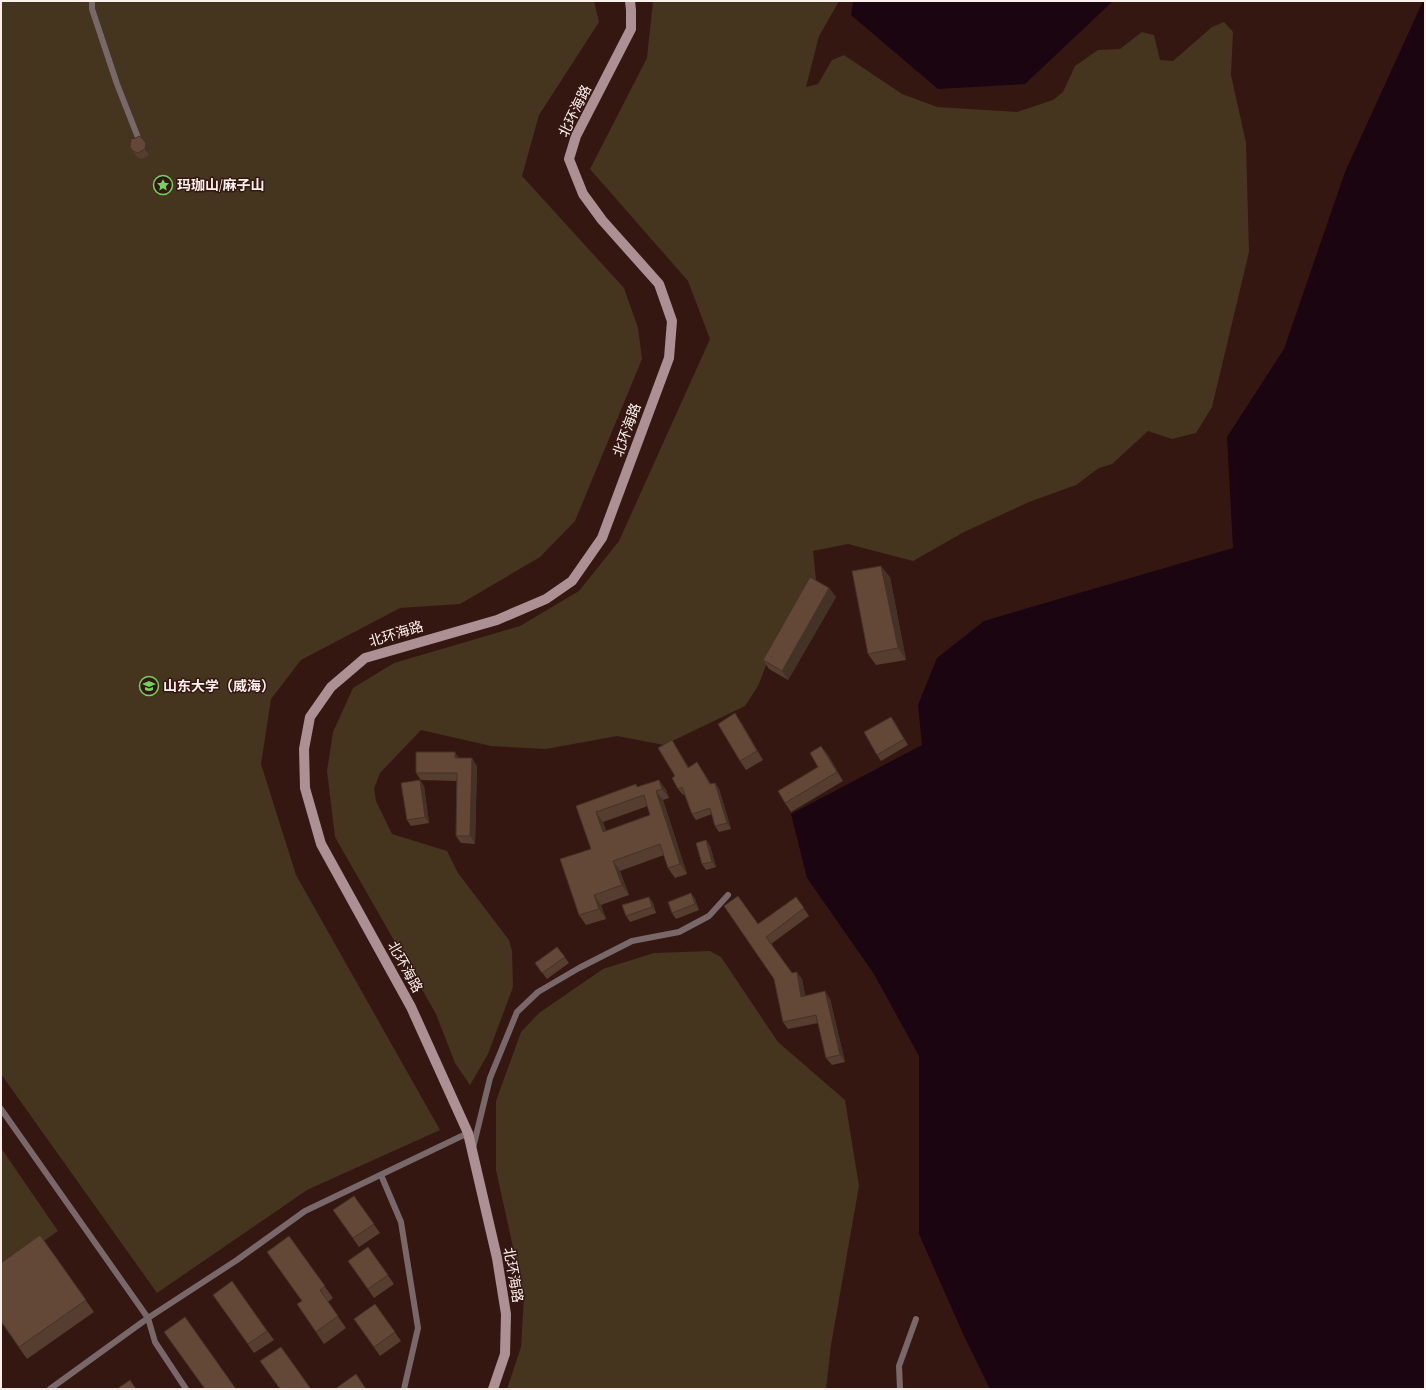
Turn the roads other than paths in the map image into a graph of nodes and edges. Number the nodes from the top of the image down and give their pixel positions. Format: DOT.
graph roads {
  1 [pos="92,1"];
  2 [pos="630,1"];
  3 [pos="139,140"];
  4 [pos="728,895"];
  5 [pos="1,1110"];
  6 [pos="468,1133"];
  7 [pos="472,1151"];
  8 [pos="381,1175"];
  9 [pos="148,1318"];
  10 [pos="916,1319"];
  11 [pos="50,1389"];
  12 [pos="186,1389"];
  13 [pos="404,1389"];
  14 [pos="493,1389"];
  15 [pos="900,1389"];
  1 -- 3 [label="lane"];
  2 -- 6 [label="main road, 北环海路"];
  4 -- 7 [label="lane"];
  5 -- 9 [label="lane"];
  6 -- 7 [label="main road, 北环海路"];
  6 -- 8 [label="lane"];
  7 -- 14 [label="main road, 北环海路"];
  8 -- 9 [label="lane"];
  8 -- 13 [label="lane"];
  9 -- 11 [label="lane"];
  9 -- 12 [label="lane"];
  10 -- 15 [label="lane"];
}
